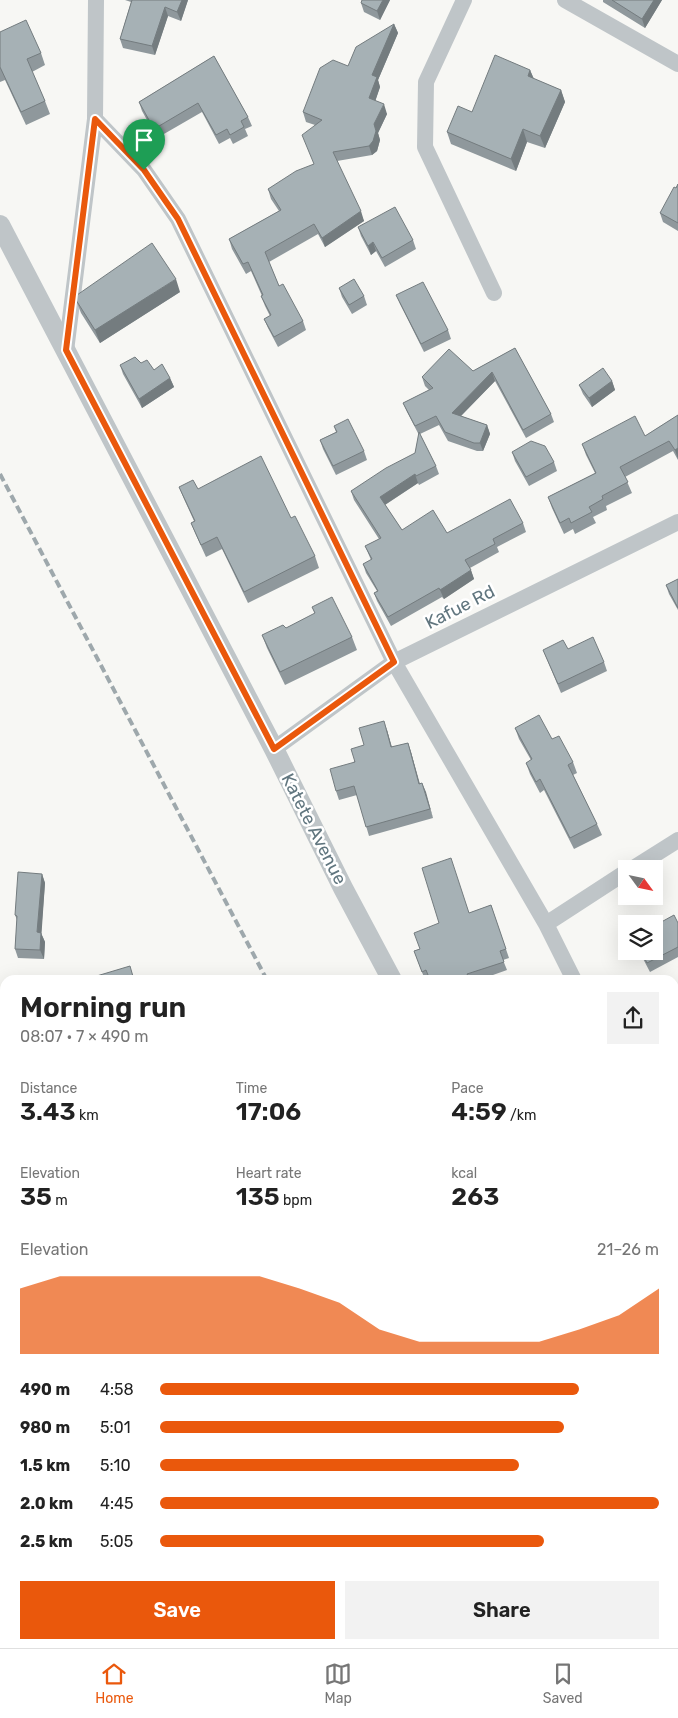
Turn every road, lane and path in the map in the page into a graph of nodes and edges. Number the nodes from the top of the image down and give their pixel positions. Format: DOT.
graph roads {
  1 [pos="96,0"];
  2 [pos="464,0"];
  3 [pos="565,0"];
  4 [pos="678,64"];
  5 [pos="95,119"];
  6 [pos="0,225"];
  7 [pos="494,293"];
  8 [pos="66,350"];
  9 [pos="678,522"];
  10 [pos="394,662"];
  11 [pos="274,749"];
  12 [pos="678,840"];
  13 [pos="646,860"];
  14 [pos="618,877"];
  15 [pos="546,924"];
  16 [pos="389,975"];
  17 [pos="572,975"];
  1 -- 5 [label="street"];
  2 -- 7 [label="street"];
  3 -- 4 [label="street"];
  5 -- 8 [label="street"];
  5 -- 10 [label="street"];
  6 -- 8 [label="street, Katete Avenue"];
  8 -- 11 [label="street, Katete Avenue"];
  9 -- 10 [label="street, Kafue Rd"];
  10 -- 11 [label="street, Kafue Rd"];
  10 -- 15 [label="street"];
  11 -- 16 [label="street, Katete Avenue"];
  12 -- 13 [label="street"];
  14 -- 15 [label="street"];
  15 -- 17 [label="street"];
}
